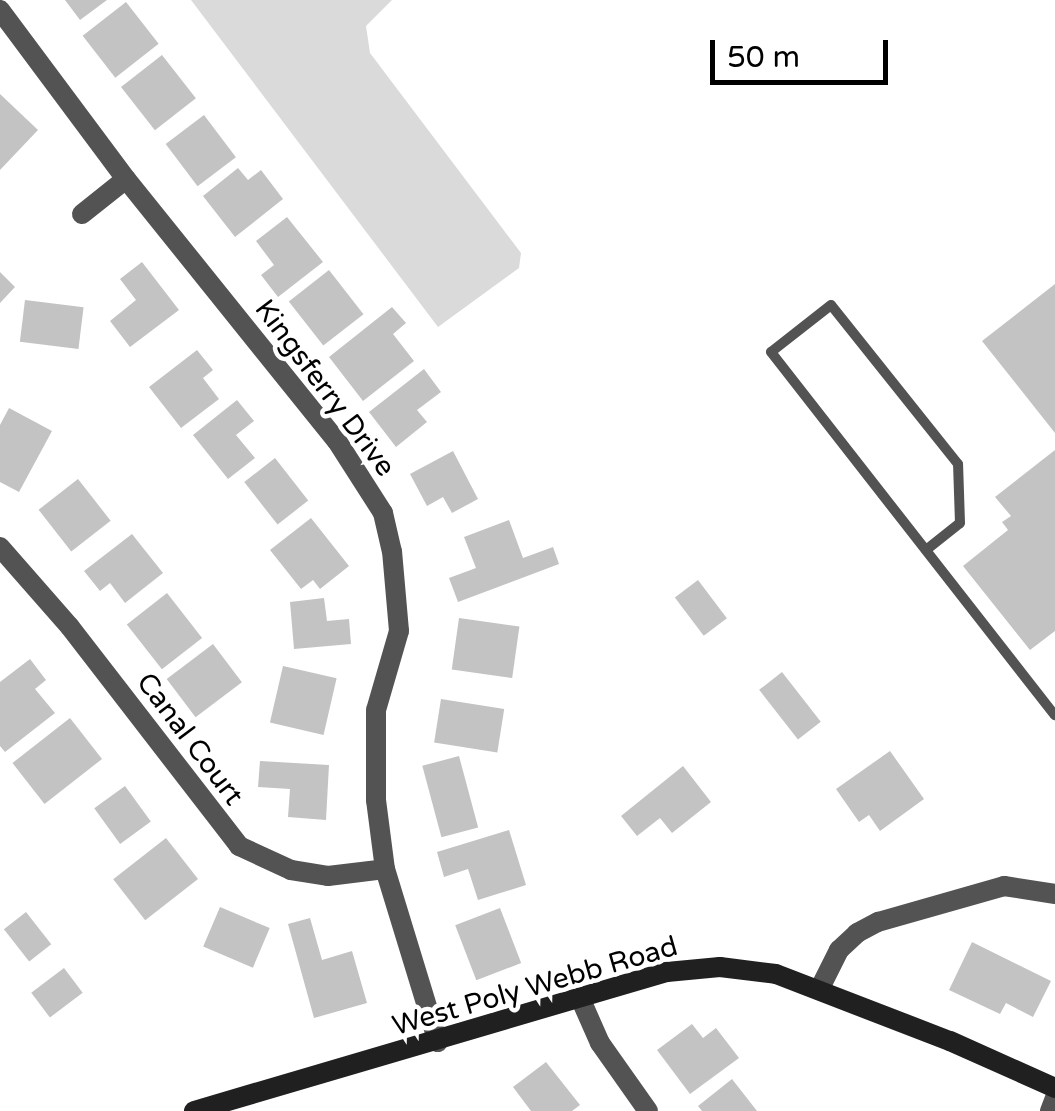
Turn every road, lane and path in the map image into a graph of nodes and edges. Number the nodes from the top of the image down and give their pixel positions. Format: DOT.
graph roads {
  1 [pos="0,10"];
  2 [pos="126,179"];
  3 [pos="82,214"];
  4 [pos="0,548"];
  5 [pos="926,550"];
  6 [pos="1055,715"];
  7 [pos="385,869"];
  8 [pos="1055,894"];
  9 [pos="819,990"];
  10 [pos="581,1000"];
  11 [pos="438,1042"];
  12 [pos="1055,1088"];
  13 [pos="1055,1098"];
  14 [pos="194,1111"];
  15 [pos="648,1111"];
  16 [pos="1050,1111"];
  1 -- 2 [label="street, Kingsferry Drive"];
  2 -- 3 [label="street"];
  2 -- 7 [label="street, Kingsferry Drive"];
  4 -- 7 [label="street, Canal Court"];
  5 -- 5 [label="lane"];
  5 -- 6 [label="lane"];
  7 -- 11 [label="street, Kingsferry Drive"];
  8 -- 9 [label="street"];
  9 -- 10 [label="street, West Poly Webb Road"];
  9 -- 12 [label="street, West Poly Webb Road"];
  10 -- 11 [label="street, West Poly Webb Road"];
  10 -- 15 [label="street"];
  11 -- 14 [label="street, West Poly Webb Road"];
  13 -- 16 [label="street"];
}
